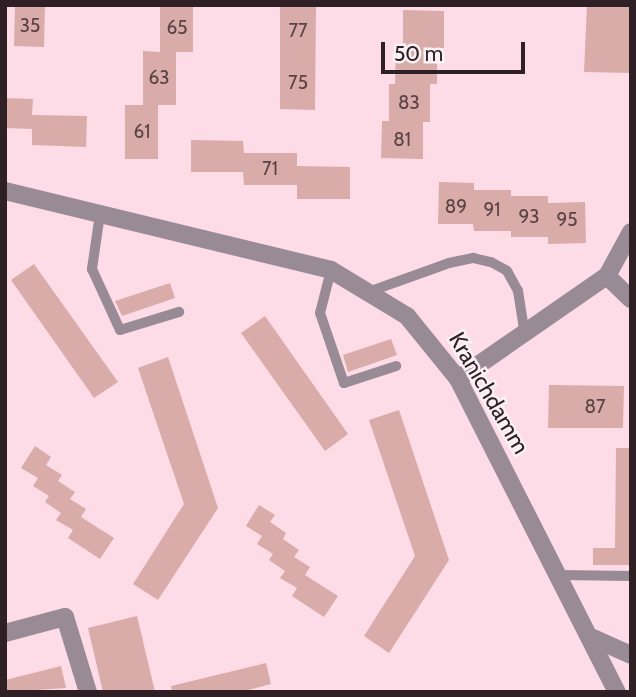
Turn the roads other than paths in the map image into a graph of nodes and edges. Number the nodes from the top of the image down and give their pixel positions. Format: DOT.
graph roads {
  1 [pos="5,191"];
  2 [pos="100,214"];
  3 [pos="631,232"];
  4 [pos="331,270"];
  5 [pos="607,276"];
  6 [pos="371,291"];
  7 [pos="631,299"];
  8 [pos="179,312"];
  9 [pos="525,335"];
  10 [pos="396,366"];
  11 [pos="458,379"];
  12 [pos="561,575"];
  13 [pos="631,576"];
  14 [pos="5,634"];
  15 [pos="593,638"];
  16 [pos="631,654"];
  17 [pos="88,692"];
  18 [pos="617,692"];
  1 -- 2 [label="street, Kranichdamm"];
  2 -- 4 [label="street, Kranichdamm"];
  2 -- 8 [label="lane"];
  3 -- 5 [label="street"];
  4 -- 6 [label="street, Kranichdamm"];
  4 -- 10 [label="lane"];
  5 -- 7 [label="street"];
  5 -- 9 [label="street"];
  6 -- 9 [label="lane"];
  6 -- 11 [label="street, Kranichdamm"];
  9 -- 11 [label="street"];
  11 -- 12 [label="street, Kranichdamm"];
  12 -- 13 [label="lane"];
  12 -- 15 [label="street, Kranichdamm"];
  14 -- 17 [label="street"];
  15 -- 16 [label="street"];
  15 -- 18 [label="street, Kranichdamm"];
}
